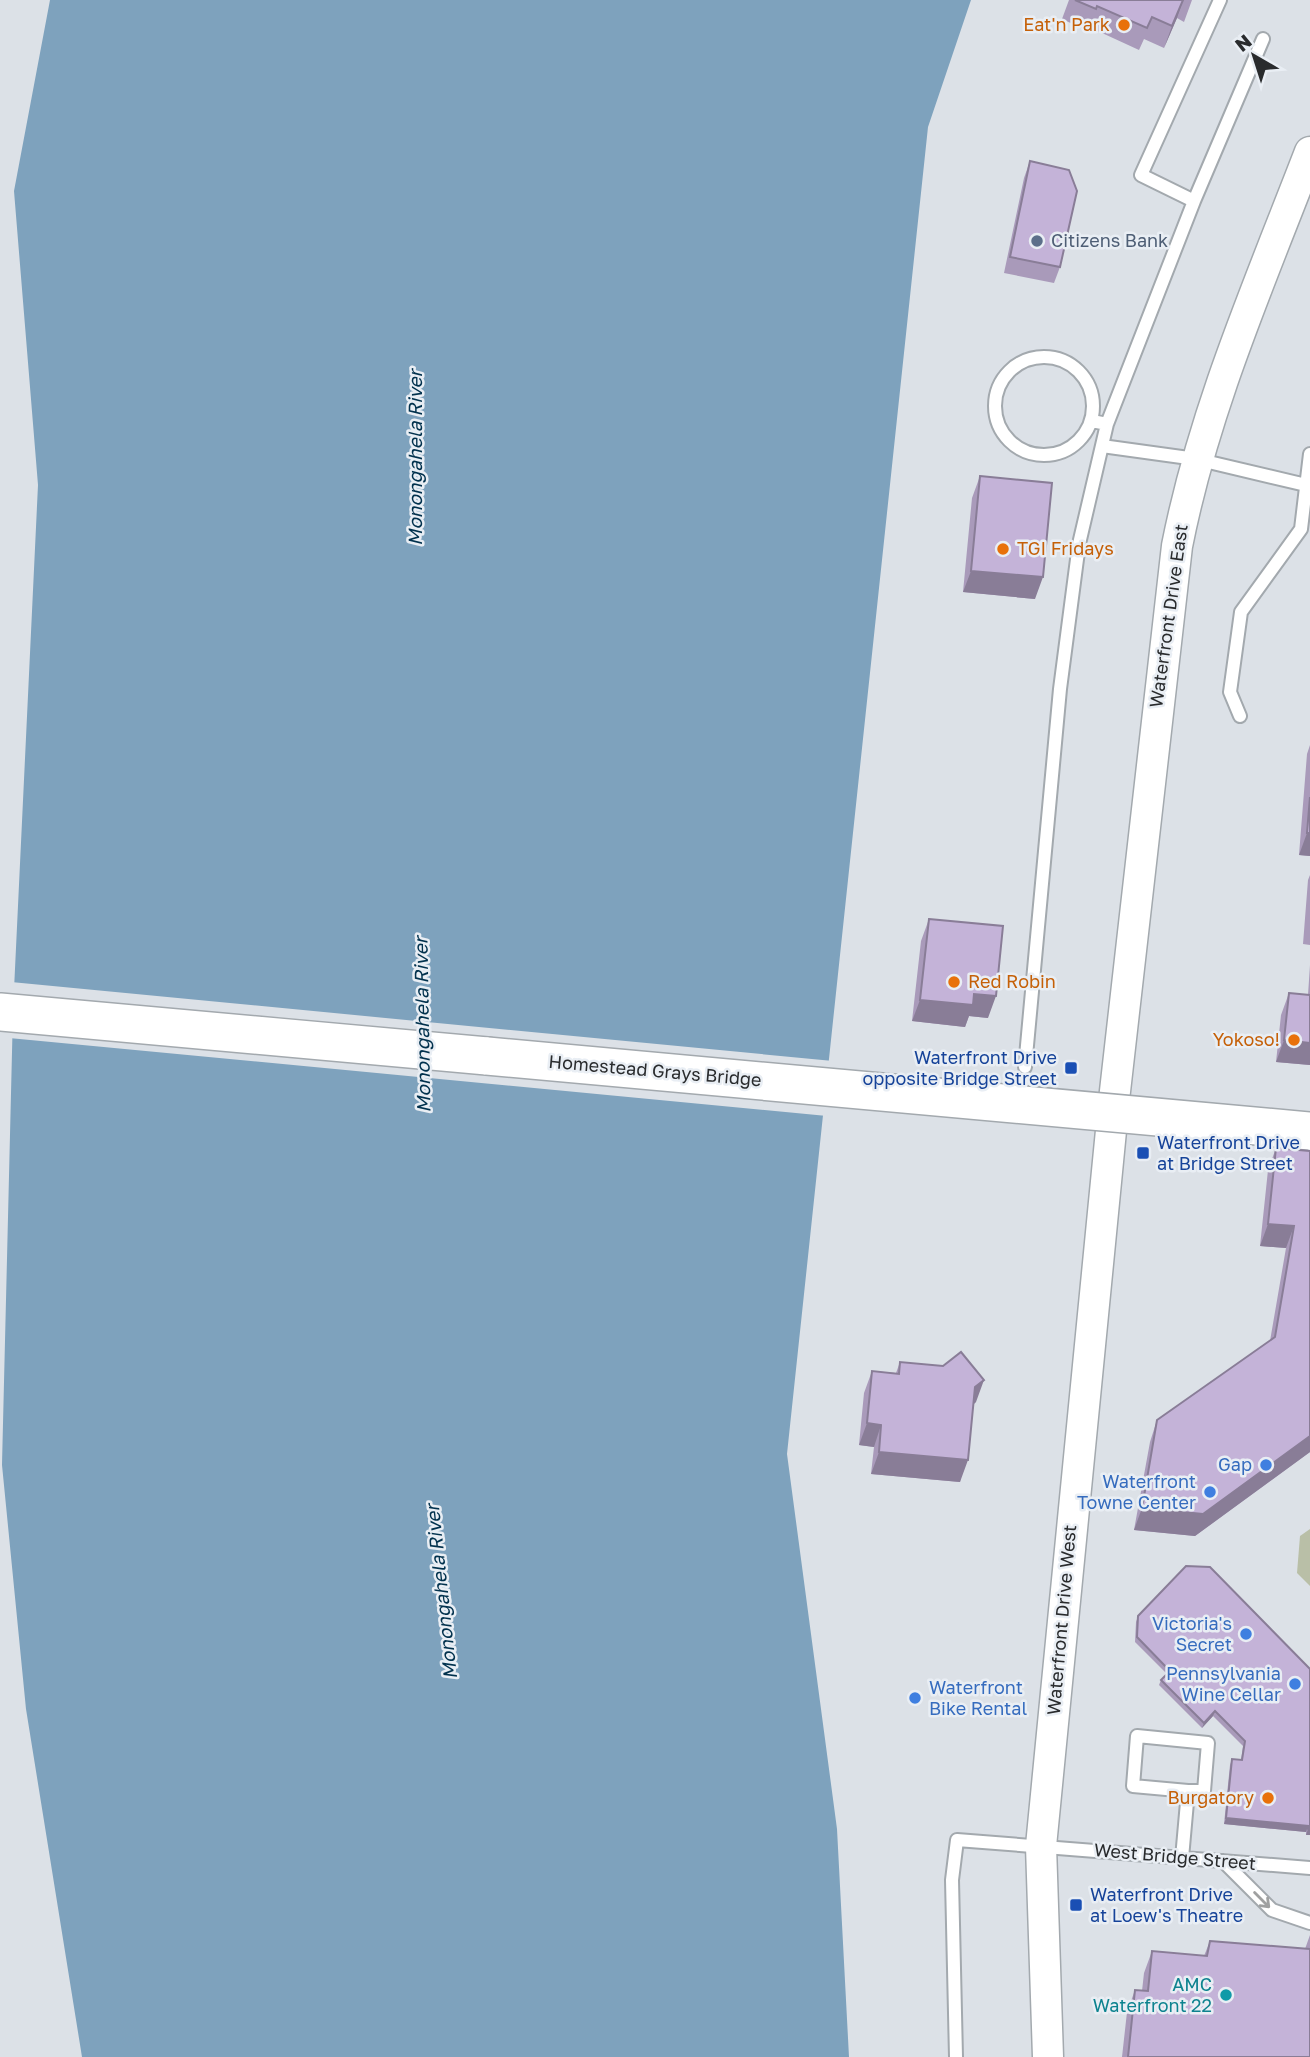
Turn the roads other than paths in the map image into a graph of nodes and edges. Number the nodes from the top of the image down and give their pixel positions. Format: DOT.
graph roads {
  1 [pos="1220,0"];
  2 [pos="1263,39"];
  3 [pos="1310,152"];
  4 [pos="1194,201"];
  5 [pos="1310,208"];
  6 [pos="1279,233"];
  7 [pos="1092,421"];
  8 [pos="1107,425"];
  9 [pos="1102,446"];
  10 [pos="1310,454"];
  11 [pos="1196,459"];
  12 [pos="1309,486"];
  13 [pos="1240,716"];
  14 [pos="0,1012"];
  15 [pos="1025,1067"];
  16 [pos="1114,1100"];
  17 [pos="1310,1132"];
  18 [pos="1188,1791"];
  19 [pos="1041,1846"];
  20 [pos="1182,1858"];
  21 [pos="1223,1861"];
  22 [pos="1310,1868"];
  23 [pos="1310,1923"];
  24 [pos="956,2057"];
  25 [pos="1048,2057"];
  1 -- 4 [label="lane"];
  2 -- 4 [label="lane"];
  3 -- 6 [label="street, Waterfront Drive East"];
  4 -- 8 [label="lane"];
  5 -- 6 [label="street"];
  6 -- 11 [label="street, Waterfront Drive East"];
  7 -- 7 [label="lane"];
  7 -- 8 [label="lane"];
  8 -- 9 [label="lane"];
  9 -- 11 [label="lane"];
  9 -- 15 [label="lane"];
  10 -- 12 [label="lane"];
  11 -- 12 [label="lane"];
  11 -- 16 [label="street, Waterfront Drive East"];
  12 -- 13 [label="lane"];
  14 -- 17 [label="main road, Homestead Grays Bridge, bridge"];
  16 -- 19 [label="street, Waterfront Drive West"];
  18 -- 18 [label="lane"];
  18 -- 20 [label="lane"];
  19 -- 20 [label="lane, West Bridge Street"];
  19 -- 24 [label="lane, West Bridge Street"];
  19 -- 25 [label="street, Waterfront Drive West"];
  20 -- 21 [label="lane, West Bridge Street"];
  21 -- 22 [label="lane, West Bridge Street"];
  21 -- 23 [label="lane, one-way"];
}
